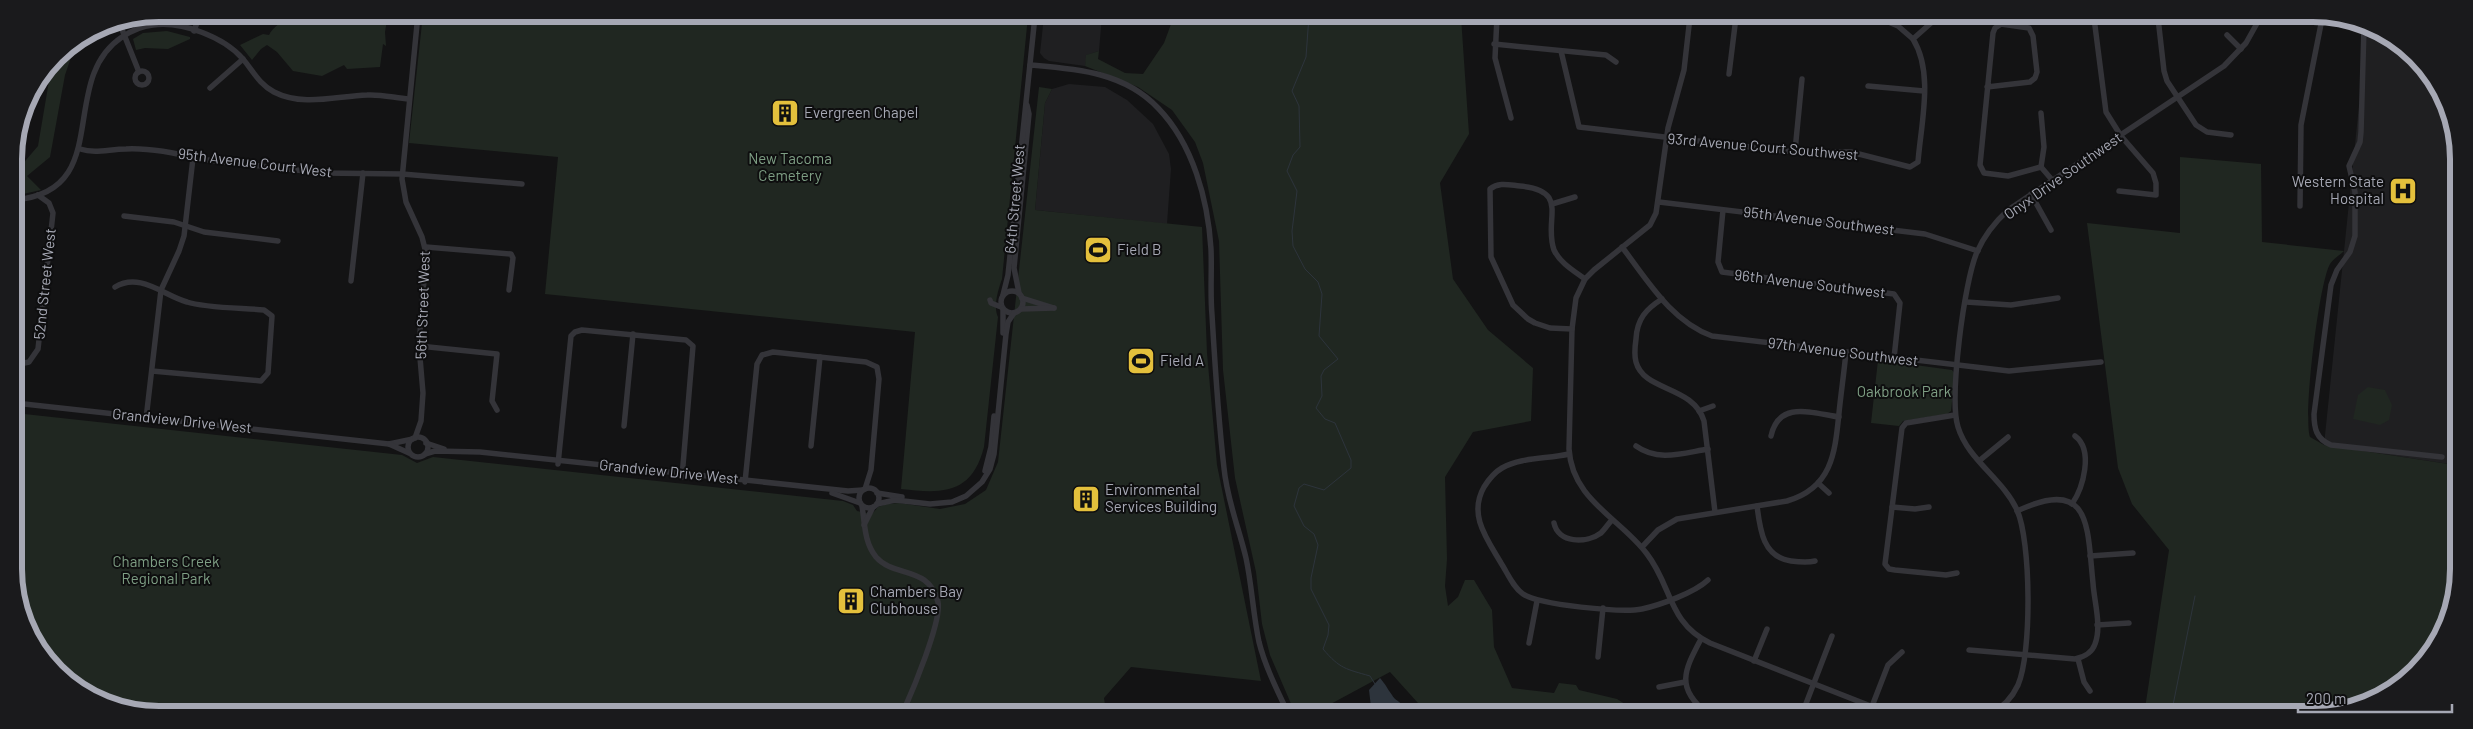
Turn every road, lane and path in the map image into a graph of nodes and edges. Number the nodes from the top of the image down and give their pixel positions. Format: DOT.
graph roads {
  1 [pos="1496,22"];
  2 [pos="1689,22"];
  3 [pos="1735,22"];
  4 [pos="1889,22"];
  5 [pos="2094,22"];
  6 [pos="2159,22"];
  7 [pos="2258,22"];
  8 [pos="197,23"];
  9 [pos="417,23"];
  10 [pos="1034,23"];
  11 [pos="1931,23"];
  12 [pos="2321,23"];
  13 [pos="122,28"];
  14 [pos="194,31"];
  15 [pos="2364,32"];
  16 [pos="125,35"];
  17 [pos="2227,35"];
  18 [pos="1913,39"];
  19 [pos="1494,44"];
  20 [pos="2241,49"];
  21 [pos="1561,51"];
  22 [pos="243,59"];
  23 [pos="1616,62"];
  24 [pos="1030,65"];
  25 [pos="139,72"];
  26 [pos="1730,74"];
  27 [pos="1802,79"];
  28 [pos="1868,86"];
  29 [pos="1987,87"];
  30 [pos="210,88"];
  31 [pos="1924,91"];
  32 [pos="2177,97"];
  33 [pos="409,99"];
  34 [pos="1027,103"];
  35 [pos="2041,113"];
  36 [pos="1511,118"];
  37 [pos="2121,136"];
  38 [pos="2231,136"];
  39 [pos="1666,138"];
  40 [pos="80,149"];
  41 [pos="1795,151"];
  42 [pos="193,158"];
  43 [pos="2041,167"];
  44 [pos="362,173"];
  45 [pos="402,174"];
  46 [pos="2053,181"];
  47 [pos="522,184"];
  48 [pos="2119,191"];
  49 [pos="2031,194"];
  50 [pos="38,195"];
  51 [pos="23,198"];
  52 [pos="1575,198"];
  53 [pos="1659,202"];
  54 [pos="1552,204"];
  55 [pos="2300,206"];
  56 [pos="1723,210"];
  57 [pos="124,216"];
  58 [pos="186,227"];
  59 [pos="2052,230"];
  60 [pos="278,240"];
  61 [pos="426,247"];
  62 [pos="1622,248"];
  63 [pos="1978,251"];
  64 [pos="1585,279"];
  65 [pos="351,281"];
  66 [pos="115,287"];
  67 [pos="161,290"];
  68 [pos="509,290"];
  69 [pos="1002,296"];
  70 [pos="1020,296"];
  71 [pos="2058,298"];
  72 [pos="1662,299"];
  73 [pos="1966,302"];
  74 [pos="1002,308"];
  75 [pos="1021,309"];
  76 [pos="1014,313"];
  77 [pos="1572,329"];
  78 [pos="633,334"];
  79 [pos="418,346"];
  80 [pos="1846,352"];
  81 [pos="820,357"];
  82 [pos="1894,358"];
  83 [pos="2102,362"];
  84 [pos="22,363"];
  85 [pos="1958,366"];
  86 [pos="152,371"];
  87 [pos="22,404"];
  88 [pos="1713,406"];
  89 [pos="22,408"];
  90 [pos="497,410"];
  91 [pos="1699,411"];
  92 [pos="1955,415"];
  93 [pos="1839,417"];
  94 [pos="147,419"];
  95 [pos="420,421"];
  96 [pos="624,426"];
  97 [pos="1771,436"];
  98 [pos="2075,436"];
  99 [pos="2008,437"];
  100 [pos="414,439"];
  101 [pos="426,442"];
  102 [pos="388,444"];
  103 [pos="811,446"];
  104 [pos="1636,446"];
  105 [pos="1708,449"];
  106 [pos="451,451"];
  107 [pos="410,453"];
  108 [pos="425,454"];
  109 [pos="1569,454"];
  110 [pos="2442,456"];
  111 [pos="1980,460"];
  112 [pos="558,462"];
  113 [pos="871,470"];
  114 [pos="682,475"];
  115 [pos="745,482"];
  116 [pos="1818,483"];
  117 [pos="976,486"];
  118 [pos="864,490"];
  119 [pos="876,492"];
  120 [pos="1829,493"];
  121 [pos="861,504"];
  122 [pos="2072,504"];
  123 [pos="875,506"];
  124 [pos="1757,506"];
  125 [pos="1892,507"];
  126 [pos="1929,507"];
  127 [pos="2017,511"];
  128 [pos="1715,512"];
  129 [pos="1612,520"];
  130 [pos="1554,523"];
  131 [pos="864,525"];
  132 [pos="1642,547"];
  133 [pos="2133,553"];
  134 [pos="2090,556"];
  135 [pos="1815,561"];
  136 [pos="1957,573"];
  137 [pos="1708,580"];
  138 [pos="1670,599"];
  139 [pos="1537,601"];
  140 [pos="1603,608"];
  141 [pos="2129,623"];
  142 [pos="2097,625"];
  143 [pos="1767,629"];
  144 [pos="1832,636"];
  145 [pos="1701,639"];
  146 [pos="1529,643"];
  147 [pos="1969,650"];
  148 [pos="1902,652"];
  149 [pos="2024,654"];
  150 [pos="1598,657"];
  151 [pos="2078,659"];
  152 [pos="1754,660"];
  153 [pos="1685,682"];
  154 [pos="1813,684"];
  155 [pos="1658,687"];
  156 [pos="2090,691"];
  157 [pos="2004,704"];
  158 [pos="905,706"];
  159 [pos="1285,706"];
  160 [pos="1699,706"];
  161 [pos="1805,706"];
  162 [pos="1872,706"];
  163 [pos="2001,706"];
  1 -- 19 [label="street"];
  2 -- 39 [label="street"];
  3 -- 26 [label="street"];
  4 -- 18 [label="street"];
  5 -- 37 [label="street"];
  6 -- 32 [label="street"];
  7 -- 20 [label="street, Onyx Drive Southwest"];
  8 -- 14 [label="street"];
  9 -- 33 [label="street, 56th Street West"];
  10 -- 24 [label="street, 64th Street West"];
  11 -- 18 [label="street"];
  12 -- 55 [label="street"];
  13 -- 16 [label="street"];
  14 -- 16 [label="street"];
  14 -- 22 [label="street"];
  15 -- 110 [label="street"];
  16 -- 25 [label="street"];
  16 -- 40 [label="street"];
  17 -- 20 [label="street"];
  18 -- 31 [label="street"];
  19 -- 21 [label="street"];
  19 -- 36 [label="street"];
  20 -- 32 [label="street, Onyx Drive Southwest"];
  21 -- 23 [label="street"];
  21 -- 39 [label="street, 93rd Avenue Court Southwest"];
  22 -- 30 [label="street"];
  22 -- 33 [label="street"];
  24 -- 34 [label="street, 64th Street West"];
  24 -- 159 [label="street"];
  27 -- 41 [label="street"];
  28 -- 31 [label="street"];
  29 -- 29 [label="street"];
  29 -- 43 [label="street"];
  31 -- 41 [label="street, 93rd Avenue Court Southwest"];
  32 -- 37 [label="street, Onyx Drive Southwest"];
  32 -- 38 [label="street"];
  33 -- 45 [label="street, 56th Street West"];
  34 -- 69 [label="street, 64th Street West"];
  34 -- 70 [label="street, 64th Street West"];
  35 -- 43 [label="street"];
  37 -- 46 [label="street, Onyx Drive Southwest"];
  37 -- 48 [label="street"];
  39 -- 41 [label="street, 93rd Avenue Court Southwest"];
  39 -- 53 [label="street"];
  40 -- 42 [label="street, 95th Avenue Court West"];
  40 -- 50 [label="street"];
  42 -- 44 [label="street, 95th Avenue Court West"];
  42 -- 58 [label="street"];
  43 -- 46 [label="street"];
  44 -- 45 [label="street, 95th Avenue Court West"];
  44 -- 65 [label="street"];
  45 -- 47 [label="street, 95th Avenue Court West"];
  45 -- 61 [label="street, 56th Street West"];
  46 -- 49 [label="street, Onyx Drive Southwest"];
  49 -- 59 [label="street"];
  49 -- 63 [label="street, Onyx Drive Southwest"];
  50 -- 51 [label="street"];
  50 -- 84 [label="street, 52nd Street West"];
  52 -- 54 [label="street"];
  53 -- 56 [label="street, 95th Avenue Southwest"];
  53 -- 62 [label="street"];
  54 -- 64 [label="street"];
  54 -- 77 [label="street"];
  56 -- 63 [label="street, 95th Avenue Southwest"];
  56 -- 82 [label="street, 96th Avenue Southwest"];
  57 -- 58 [label="street"];
  58 -- 60 [label="street"];
  58 -- 67 [label="street"];
  61 -- 68 [label="street"];
  61 -- 79 [label="street, 56th Street West"];
  62 -- 64 [label="street"];
  62 -- 72 [label="street, 97th Avenue Southwest"];
  63 -- 73 [label="street, Onyx Drive Southwest"];
  64 -- 77 [label="street"];
  66 -- 67 [label="street"];
  67 -- 86 [label="street"];
  67 -- 86 [label="street"];
  69 -- 70 [label="street"];
  69 -- 74 [label="street"];
  69 -- 74 [label="street"];
  70 -- 75 [label="street"];
  70 -- 75 [label="street"];
  71 -- 73 [label="street"];
  72 -- 80 [label="street, 97th Avenue Southwest"];
  72 -- 91 [label="street"];
  73 -- 85 [label="street, Onyx Drive Southwest"];
  74 -- 76 [label="street"];
  74 -- 117 [label="street"];
  75 -- 76 [label="street"];
  76 -- 117 [label="street"];
  77 -- 109 [label="street"];
  78 -- 96 [label="street"];
  78 -- 112 [label="street"];
  78 -- 114 [label="street"];
  79 -- 90 [label="street"];
  79 -- 95 [label="street, 56th Street West"];
  80 -- 82 [label="street, 97th Avenue Southwest"];
  80 -- 93 [label="street"];
  81 -- 103 [label="street"];
  81 -- 113 [label="street"];
  81 -- 115 [label="street"];
  82 -- 85 [label="street, 97th Avenue Southwest"];
  83 -- 85 [label="street, 97th Avenue Southwest"];
  85 -- 92 [label="street, Onyx Drive Southwest"];
  86 -- 94 [label="street"];
  87 -- 94 [label="street, Grandview Drive West"];
  88 -- 91 [label="street"];
  89 -- 94 [label="street, Grandview Drive West"];
  91 -- 105 [label="street"];
  92 -- 111 [label="street, Onyx Drive Southwest"];
  92 -- 125 [label="street"];
  93 -- 97 [label="street"];
  93 -- 116 [label="street"];
  94 -- 102 [label="street, Grandview Drive West"];
  95 -- 100 [label="street, 56th Street West"];
  95 -- 101 [label="street, 56th Street West"];
  98 -- 122 [label="street"];
  99 -- 111 [label="street"];
  100 -- 101 [label="street"];
  100 -- 102 [label="street, Grandview Drive West"];
  100 -- 107 [label="street"];
  101 -- 106 [label="street, Grandview Drive West"];
  101 -- 108 [label="street"];
  102 -- 107 [label="street, Grandview Drive West"];
  104 -- 105 [label="street"];
  105 -- 128 [label="street"];
  106 -- 108 [label="street, Grandview Drive West"];
  106 -- 112 [label="street, Grandview Drive West"];
  107 -- 108 [label="street"];
  109 -- 129 [label="street"];
  109 -- 139 [label="street"];
  111 -- 127 [label="street, Onyx Drive Southwest"];
  112 -- 114 [label="street, Grandview Drive West"];
  113 -- 118 [label="street"];
  113 -- 119 [label="street"];
  114 -- 115 [label="street, Grandview Drive West"];
  115 -- 118 [label="street, Grandview Drive West"];
  115 -- 121 [label="street, Grandview Drive West"];
  116 -- 120 [label="street"];
  116 -- 124 [label="street"];
  117 -- 119 [label="street"];
  117 -- 123 [label="street"];
  118 -- 119 [label="street, Grandview Drive West"];
  118 -- 121 [label="street"];
  119 -- 123 [label="street"];
  121 -- 123 [label="street, Grandview Drive West"];
  121 -- 131 [label="street"];
  122 -- 127 [label="street"];
  122 -- 134 [label="street"];
  123 -- 131 [label="street"];
  124 -- 128 [label="street"];
  124 -- 135 [label="street"];
  125 -- 126 [label="street"];
  125 -- 136 [label="street"];
  127 -- 149 [label="street, Onyx Drive Southwest"];
  128 -- 132 [label="street"];
  129 -- 130 [label="street"];
  129 -- 132 [label="street"];
  131 -- 158 [label="street"];
  132 -- 138 [label="street"];
  133 -- 134 [label="street"];
  134 -- 142 [label="street"];
  137 -- 138 [label="street"];
  138 -- 140 [label="street"];
  138 -- 145 [label="street"];
  139 -- 140 [label="street"];
  139 -- 146 [label="street"];
  140 -- 150 [label="street"];
  141 -- 142 [label="street"];
  142 -- 151 [label="street"];
  143 -- 152 [label="street"];
  144 -- 154 [label="street"];
  145 -- 152 [label="street"];
  145 -- 153 [label="street"];
  147 -- 149 [label="street"];
  148 -- 162 [label="street"];
  149 -- 151 [label="street"];
  149 -- 157 [label="street, Onyx Drive Southwest"];
  151 -- 156 [label="street"];
  152 -- 154 [label="street"];
  153 -- 155 [label="street"];
  153 -- 160 [label="street"];
  154 -- 161 [label="street"];
  154 -- 162 [label="street"];
  157 -- 163 [label="street, Onyx Drive Southwest"];
}
